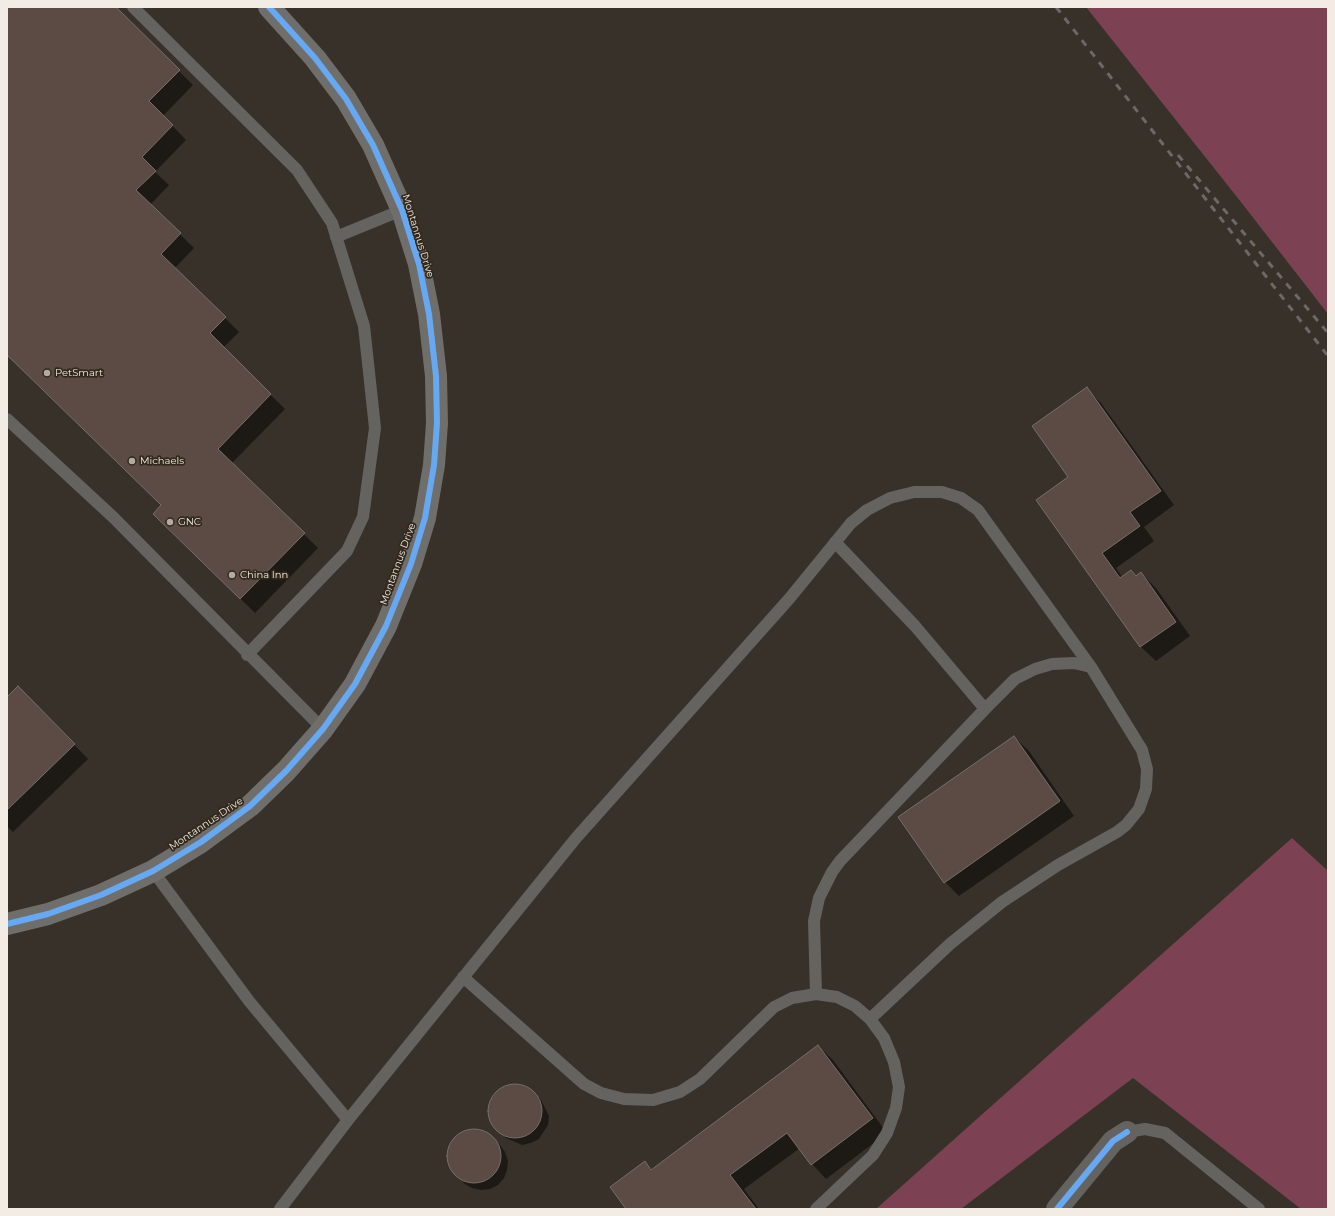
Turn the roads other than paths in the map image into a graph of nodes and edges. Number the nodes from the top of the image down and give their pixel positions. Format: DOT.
graph roads {
  1 [pos="133,7"];
  2 [pos="269,7"];
  3 [pos="402,210"];
  4 [pos="336,237"];
  5 [pos="7,419"];
  6 [pos="835,542"];
  7 [pos="248,655"];
  8 [pos="1091,667"];
  9 [pos="985,709"];
  10 [pos="323,729"];
  11 [pos="152,871"];
  12 [pos="7,924"];
  13 [pos="463,977"];
  14 [pos="816,994"];
  15 [pos="870,1019"];
  16 [pos="348,1120"];
  17 [pos="1127,1132"];
  18 [pos="280,1209"];
  19 [pos="816,1209"];
  20 [pos="1057,1209"];
  21 [pos="1259,1209"];
  1 -- 4 [label="lane"];
  2 -- 3 [label="street, Montannus Drive"];
  3 -- 4 [label="lane"];
  3 -- 10 [label="street, Montannus Drive"];
  4 -- 7 [label="lane"];
  5 -- 7 [label="lane"];
  6 -- 8 [label="lane"];
  6 -- 9 [label="lane"];
  6 -- 13 [label="lane"];
  7 -- 10 [label="lane"];
  8 -- 9 [label="lane"];
  8 -- 15 [label="lane"];
  9 -- 14 [label="lane"];
  10 -- 11 [label="street, Montannus Drive"];
  11 -- 12 [label="street, Montannus Drive"];
  11 -- 16 [label="lane"];
  13 -- 14 [label="lane"];
  13 -- 16 [label="lane"];
  14 -- 15 [label="lane"];
  15 -- 19 [label="lane"];
  16 -- 18 [label="lane"];
  17 -- 20 [label="street"];
  17 -- 21 [label="lane"];
}
